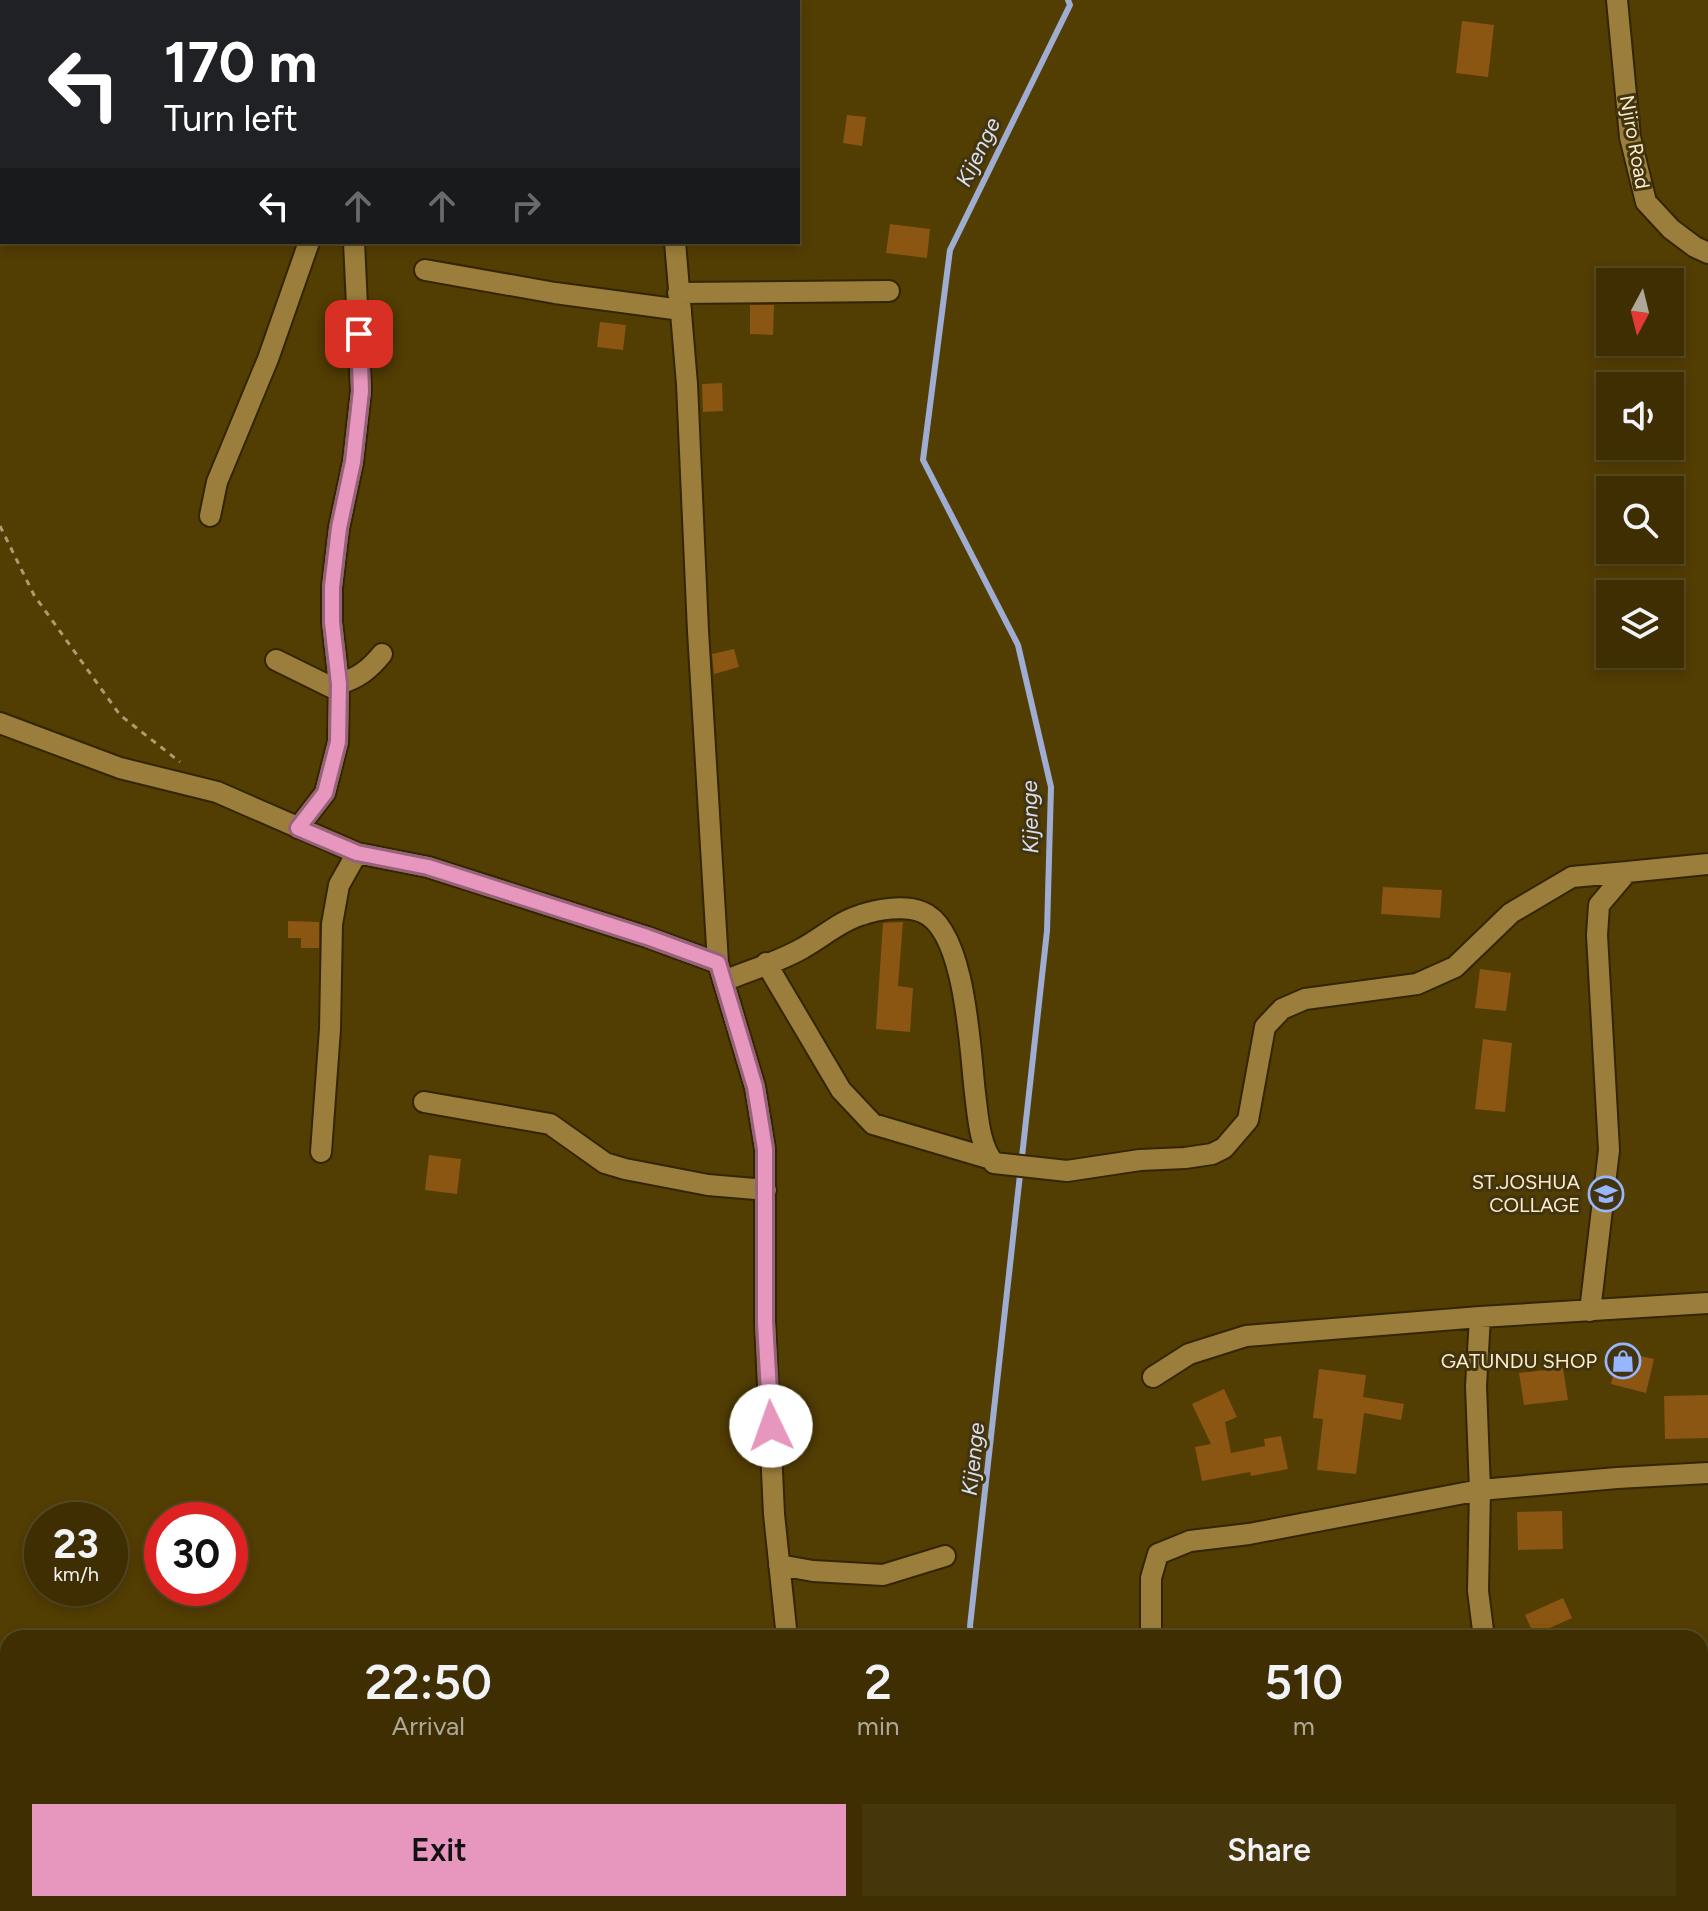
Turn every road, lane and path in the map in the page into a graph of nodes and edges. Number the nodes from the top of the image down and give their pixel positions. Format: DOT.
graph roads {
  1 [pos="1617,0"];
  2 [pos="308,244"];
  3 [pos="354,244"];
  4 [pos="675,244"];
  5 [pos="1708,253"];
  6 [pos="425,270"];
  7 [pos="889,291"];
  8 [pos="680,302"];
  9 [pos="210,516"];
  10 [pos="0,526"];
  11 [pos="382,654"];
  12 [pos="276,660"];
  13 [pos="339,688"];
  14 [pos="0,723"];
  15 [pos="181,763"];
  16 [pos="298,828"];
  17 [pos="357,853"];
  18 [pos="1708,864"];
  19 [pos="1627,872"];
  20 [pos="766,963"];
  21 [pos="721,972"];
  22 [pos="424,1102"];
  23 [pos="321,1152"];
  24 [pos="994,1162"];
  25 [pos="766,1190"];
  26 [pos="1708,1303"];
  27 [pos="1590,1311"];
  28 [pos="1480,1317"];
  29 [pos="1153,1377"];
  30 [pos="1708,1473"];
  31 [pos="1480,1490"];
  32 [pos="945,1556"];
  33 [pos="779,1565"];
  34 [pos="788,1630"];
  35 [pos="1151,1630"];
  36 [pos="1483,1630"];
  1 -- 5 [label="street, Njiro Road"];
  2 -- 9 [label="street"];
  3 -- 13 [label="street"];
  4 -- 8 [label="street"];
  6 -- 8 [label="street"];
  7 -- 8 [label="street"];
  8 -- 21 [label="street"];
  10 -- 15 [label="path"];
  11 -- 13 [label="street"];
  12 -- 13 [label="street"];
  13 -- 16 [label="street"];
  14 -- 16 [label="street"];
  16 -- 17 [label="street"];
  17 -- 21 [label="street"];
  17 -- 23 [label="street"];
  18 -- 19 [label="street"];
  19 -- 24 [label="street"];
  19 -- 27 [label="street"];
  20 -- 21 [label="street"];
  20 -- 24 [label="street"];
  20 -- 24 [label="street"];
  21 -- 25 [label="street"];
  22 -- 25 [label="street"];
  25 -- 33 [label="street"];
  26 -- 27 [label="street"];
  27 -- 28 [label="street"];
  28 -- 29 [label="street"];
  28 -- 31 [label="street"];
  30 -- 31 [label="street"];
  31 -- 35 [label="street"];
  31 -- 36 [label="street"];
  32 -- 33 [label="street"];
  33 -- 34 [label="street"];
}
